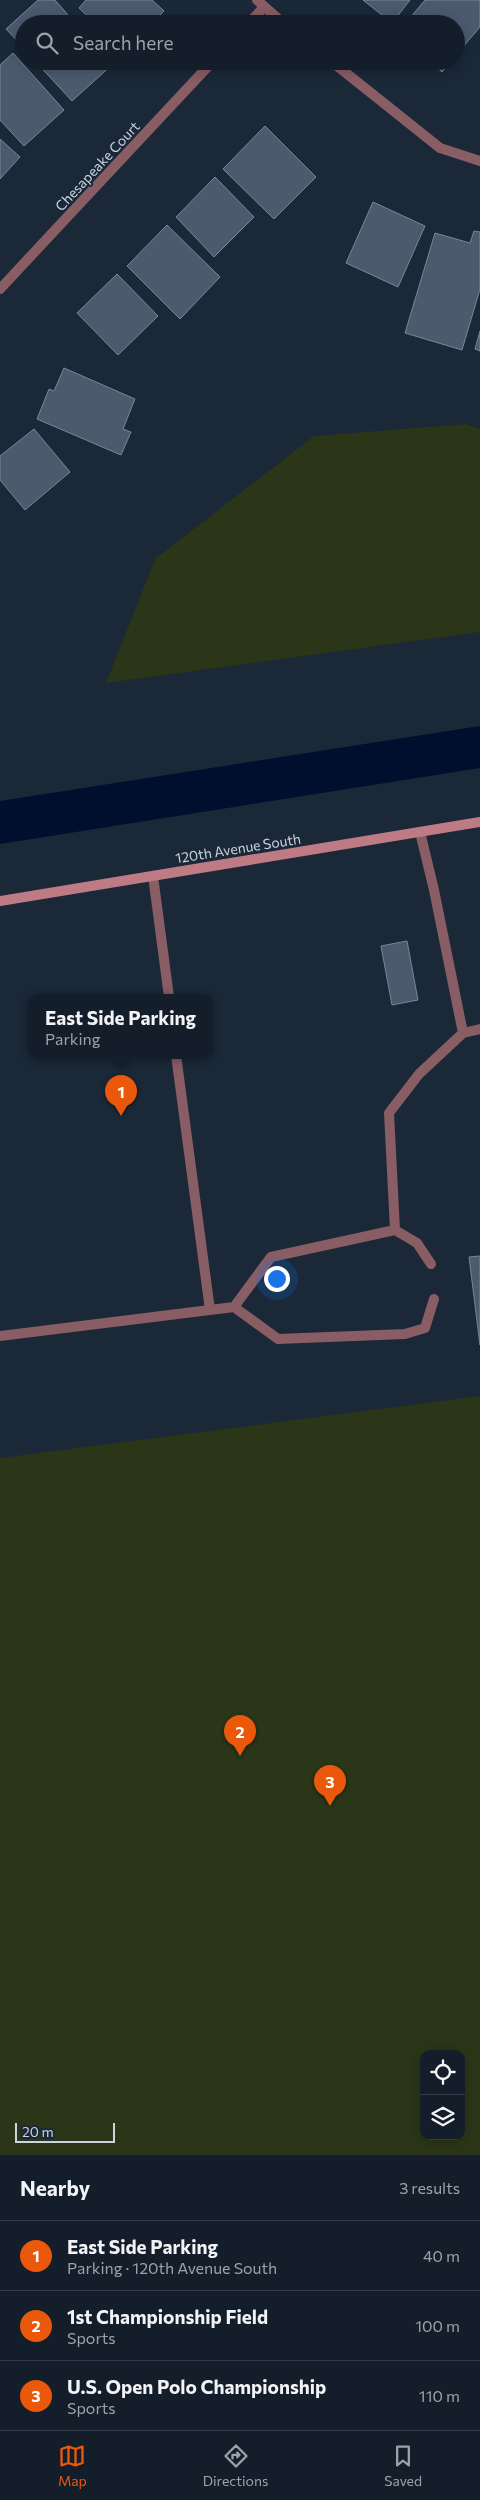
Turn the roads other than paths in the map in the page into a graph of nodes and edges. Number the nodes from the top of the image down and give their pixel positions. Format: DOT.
graph roads {
  1 [pos="260,4"];
  2 [pos="253,15"];
  3 [pos="273,15"];
  4 [pos="205,70"];
  5 [pos="342,70"];
  6 [pos="480,161"];
  7 [pos="0,289"];
  8 [pos="480,822"];
  9 [pos="420,832"];
  10 [pos="153,876"];
  11 [pos="0,901"];
  12 [pos="169,994"];
  13 [pos="480,1029"];
  14 [pos="463,1033"];
  15 [pos="177,1059"];
  16 [pos="395,1230"];
  17 [pos="430,1264"];
  18 [pos="434,1299"];
  19 [pos="234,1307"];
  20 [pos="210,1310"];
  21 [pos="0,1336"];
  1 -- 2 [label="street"];
  1 -- 3 [label="street"];
  4 -- 7 [label="street, Chesapeake Court"];
  5 -- 6 [label="street"];
  8 -- 9 [label="street, 120th Avenue South"];
  9 -- 10 [label="street, 120th Avenue South"];
  9 -- 14 [label="street"];
  10 -- 11 [label="street, 120th Avenue South"];
  10 -- 12 [label="street"];
  13 -- 14 [label="street"];
  14 -- 16 [label="street"];
  15 -- 20 [label="street"];
  16 -- 17 [label="street"];
  16 -- 19 [label="street"];
  18 -- 19 [label="street"];
  19 -- 20 [label="street"];
  20 -- 21 [label="street"];
}
